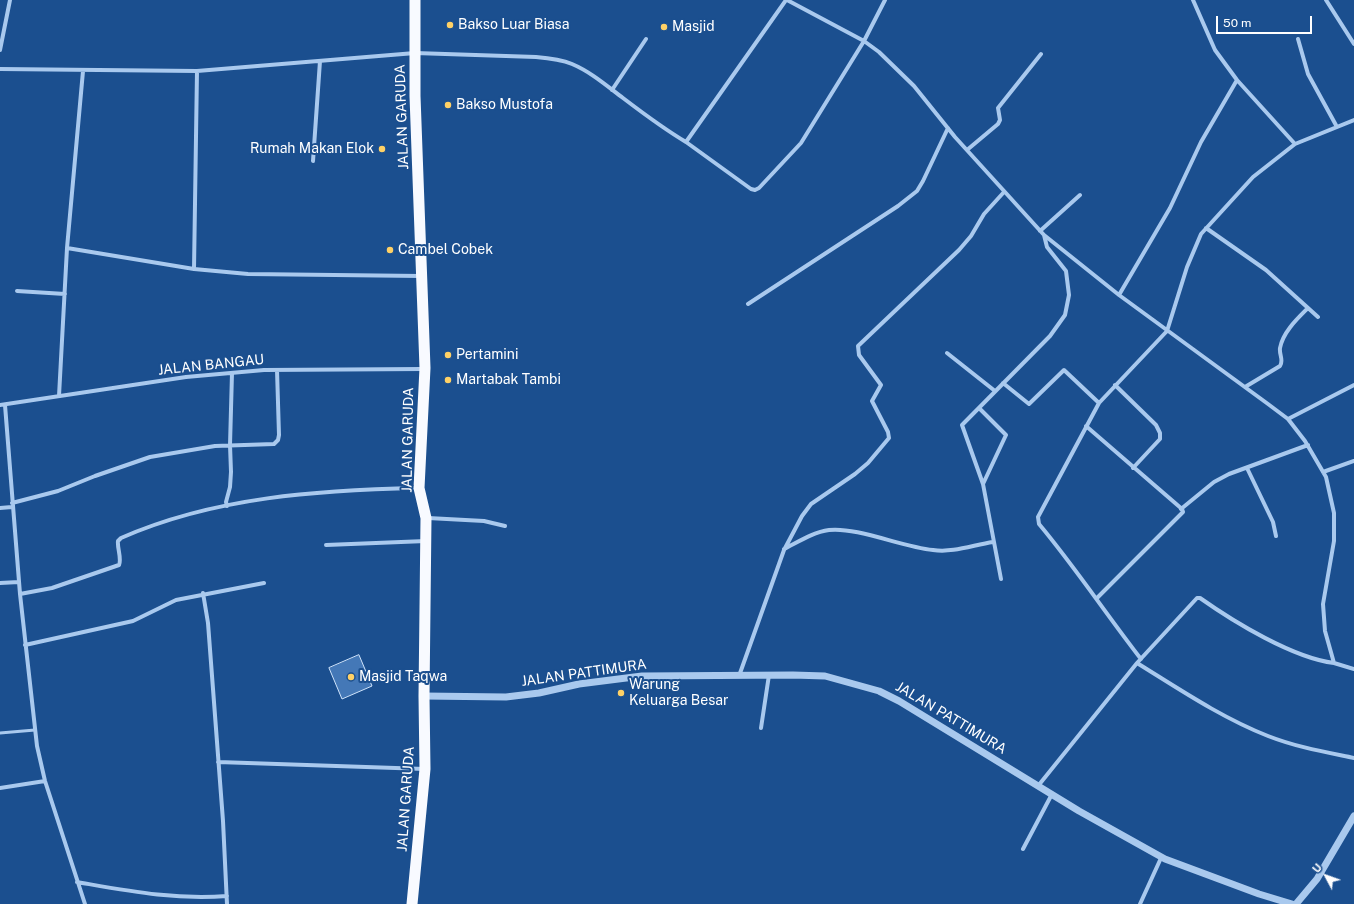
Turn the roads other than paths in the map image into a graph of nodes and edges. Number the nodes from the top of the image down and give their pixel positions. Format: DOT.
graph roads {
  1 [pos="10,0"];
  2 [pos="415,0"];
  3 [pos="786,0"];
  4 [pos="885,0"];
  5 [pos="1193,0"];
  6 [pos="1326,0"];
  7 [pos="646,39"];
  8 [pos="1298,39"];
  9 [pos="864,41"];
  10 [pos="1354,44"];
  11 [pos="0,50"];
  12 [pos="415,53"];
  13 [pos="1041,54"];
  14 [pos="320,61"];
  15 [pos="0,69"];
  16 [pos="83,70"];
  17 [pos="197,71"];
  18 [pos="1237,80"];
  19 [pos="612,90"];
  20 [pos="1354,120"];
  21 [pos="1337,127"];
  22 [pos="948,128"];
  23 [pos="686,142"];
  24 [pos="1295,144"];
  25 [pos="967,150"];
  26 [pos="313,161"];
  27 [pos="1004,192"];
  28 [pos="1080,195"];
  29 [pos="1206,228"];
  30 [pos="1040,231"];
  31 [pos="1044,235"];
  32 [pos="67,248"];
  33 [pos="194,269"];
  34 [pos="423,276"];
  35 [pos="18,291"];
  36 [pos="65,294"];
  37 [pos="1119,295"];
  38 [pos="748,304"];
  39 [pos="1308,308"];
  40 [pos="1318,317"];
  41 [pos="1167,331"];
  42 [pos="947,353"];
  43 [pos="425,368"];
  44 [pos="277,370"];
  45 [pos="232,373"];
  46 [pos="1003,383"];
  47 [pos="1115,385"];
  48 [pos="1354,385"];
  49 [pos="1245,387"];
  50 [pos="995,391"];
  51 [pos="59,396"];
  52 [pos="1099,403"];
  53 [pos="2,405"];
  54 [pos="979,408"];
  55 [pos="1288,419"];
  56 [pos="1086,426"];
  57 [pos="230,445"];
  58 [pos="1308,445"];
  59 [pos="1354,461"];
  60 [pos="1133,468"];
  61 [pos="1247,468"];
  62 [pos="1323,472"];
  63 [pos="983,484"];
  64 [pos="419,488"];
  65 [pos="12,505"];
  66 [pos="227,506"];
  67 [pos="0,508"];
  68 [pos="1181,509"];
  69 [pos="426,518"];
  70 [pos="505,526"];
  71 [pos="1276,536"];
  72 [pos="426,541"];
  73 [pos="993,542"];
  74 [pos="326,545"];
  75 [pos="784,550"];
  76 [pos="1001,579"];
  77 [pos="19,582"];
  78 [pos="0,583"];
  79 [pos="264,583"];
  80 [pos="20,594"];
  81 [pos="203,594"];
  82 [pos="1097,598"];
  83 [pos="25,645"];
  84 [pos="1140,659"];
  85 [pos="1137,663"];
  86 [pos="1334,663"];
  87 [pos="1354,669"];
  88 [pos="769,675"];
  89 [pos="739,676"];
  90 [pos="424,696"];
  91 [pos="761,728"];
  92 [pos="35,730"];
  93 [pos="0,733"];
  94 [pos="1354,758"];
  95 [pos="218,762"];
  96 [pos="425,769"];
  97 [pos="45,781"];
  98 [pos="1038,786"];
  99 [pos="0,788"];
  100 [pos="1052,794"];
  101 [pos="1353,819"];
  102 [pos="1023,849"];
  103 [pos="1161,858"];
  104 [pos="77,882"];
  105 [pos="227,896"];
  106 [pos="85,904"];
  107 [pos="227,904"];
  108 [pos="412,904"];
  109 [pos="1140,904"];
  110 [pos="1292,904"];
  111 [pos="1296,904"];
  1 -- 11 [label="street"];
  2 -- 12 [label="highway, JALAN GARUDA"];
  3 -- 9 [label="street"];
  3 -- 23 [label="street"];
  4 -- 9 [label="street"];
  5 -- 18 [label="street"];
  6 -- 10 [label="street"];
  7 -- 19 [label="street"];
  8 -- 21 [label="street"];
  9 -- 22 [label="street"];
  9 -- 23 [label="street"];
  12 -- 14 [label="street"];
  12 -- 19 [label="street"];
  12 -- 34 [label="highway, JALAN GARUDA"];
  13 -- 25 [label="street"];
  14 -- 17 [label="street"];
  14 -- 26 [label="street"];
  15 -- 16 [label="street"];
  16 -- 17 [label="street"];
  16 -- 32 [label="street"];
  17 -- 33 [label="street"];
  18 -- 24 [label="street"];
  18 -- 37 [label="street"];
  19 -- 23 [label="street"];
  20 -- 21 [label="street"];
  21 -- 24 [label="street"];
  22 -- 25 [label="street"];
  22 -- 38 [label="street"];
  24 -- 29 [label="street"];
  25 -- 27 [label="street"];
  27 -- 30 [label="street"];
  27 -- 75 [label="street"];
  28 -- 30 [label="street"];
  29 -- 39 [label="street"];
  29 -- 41 [label="street"];
  30 -- 31 [label="street"];
  31 -- 37 [label="street"];
  31 -- 46 [label="street"];
  32 -- 33 [label="street"];
  32 -- 36 [label="street"];
  33 -- 34 [label="street"];
  34 -- 43 [label="highway, JALAN GARUDA"];
  35 -- 36 [label="street"];
  36 -- 51 [label="street"];
  37 -- 41 [label="street"];
  39 -- 40 [label="street"];
  39 -- 49 [label="street"];
  41 -- 47 [label="street"];
  41 -- 49 [label="street"];
  42 -- 50 [label="street"];
  43 -- 44 [label="street, JALAN BANGAU"];
  43 -- 64 [label="highway, JALAN GARUDA"];
  44 -- 45 [label="street, JALAN BANGAU"];
  44 -- 57 [label="street"];
  45 -- 51 [label="street, JALAN BANGAU"];
  45 -- 57 [label="street"];
  46 -- 50 [label="street"];
  46 -- 52 [label="street"];
  47 -- 52 [label="street"];
  47 -- 60 [label="street"];
  48 -- 55 [label="street"];
  49 -- 55 [label="street"];
  50 -- 54 [label="street"];
  51 -- 53 [label="street, JALAN BANGAU"];
  52 -- 56 [label="street"];
  53 -- 65 [label="street"];
  54 -- 63 [label="street"];
  54 -- 63 [label="street"];
  55 -- 58 [label="street"];
  56 -- 60 [label="street"];
  56 -- 82 [label="street"];
  57 -- 65 [label="street"];
  57 -- 66 [label="street"];
  58 -- 61 [label="street"];
  58 -- 62 [label="street"];
  59 -- 62 [label="street"];
  60 -- 68 [label="street"];
  61 -- 68 [label="street"];
  61 -- 71 [label="street"];
  62 -- 86 [label="street"];
  63 -- 73 [label="street"];
  64 -- 66 [label="street"];
  64 -- 69 [label="highway, JALAN GARUDA"];
  65 -- 67 [label="street"];
  65 -- 77 [label="street"];
  66 -- 80 [label="street"];
  68 -- 82 [label="street"];
  69 -- 70 [label="street"];
  69 -- 72 [label="highway, JALAN GARUDA"];
  72 -- 74 [label="street"];
  72 -- 90 [label="highway, JALAN GARUDA"];
  73 -- 75 [label="street"];
  73 -- 76 [label="street"];
  75 -- 89 [label="street"];
  77 -- 78 [label="street"];
  77 -- 80 [label="street"];
  79 -- 81 [label="street"];
  80 -- 83 [label="street"];
  81 -- 83 [label="street"];
  81 -- 95 [label="street"];
  82 -- 84 [label="street"];
  83 -- 92 [label="street"];
  84 -- 85 [label="street"];
  84 -- 86 [label="street"];
  85 -- 94 [label="street"];
  85 -- 98 [label="street"];
  86 -- 87 [label="street"];
  88 -- 89 [label="street, JALAN PATTIMURA"];
  88 -- 91 [label="street"];
  88 -- 98 [label="street, JALAN PATTIMURA"];
  89 -- 90 [label="street, JALAN PATTIMURA"];
  90 -- 96 [label="highway, JALAN GARUDA"];
  92 -- 93 [label="lane"];
  92 -- 97 [label="street"];
  95 -- 96 [label="street"];
  95 -- 105 [label="street"];
  96 -- 108 [label="highway, JALAN GARUDA"];
  97 -- 99 [label="street"];
  97 -- 104 [label="street"];
  98 -- 100 [label="street, JALAN PATTIMURA"];
  100 -- 102 [label="street"];
  100 -- 103 [label="street, JALAN PATTIMURA"];
  101 -- 111 [label="street"];
  103 -- 109 [label="street"];
  103 -- 110 [label="street, JALAN PATTIMURA"];
  104 -- 105 [label="street"];
  104 -- 106 [label="street"];
  105 -- 107 [label="street"];
}
